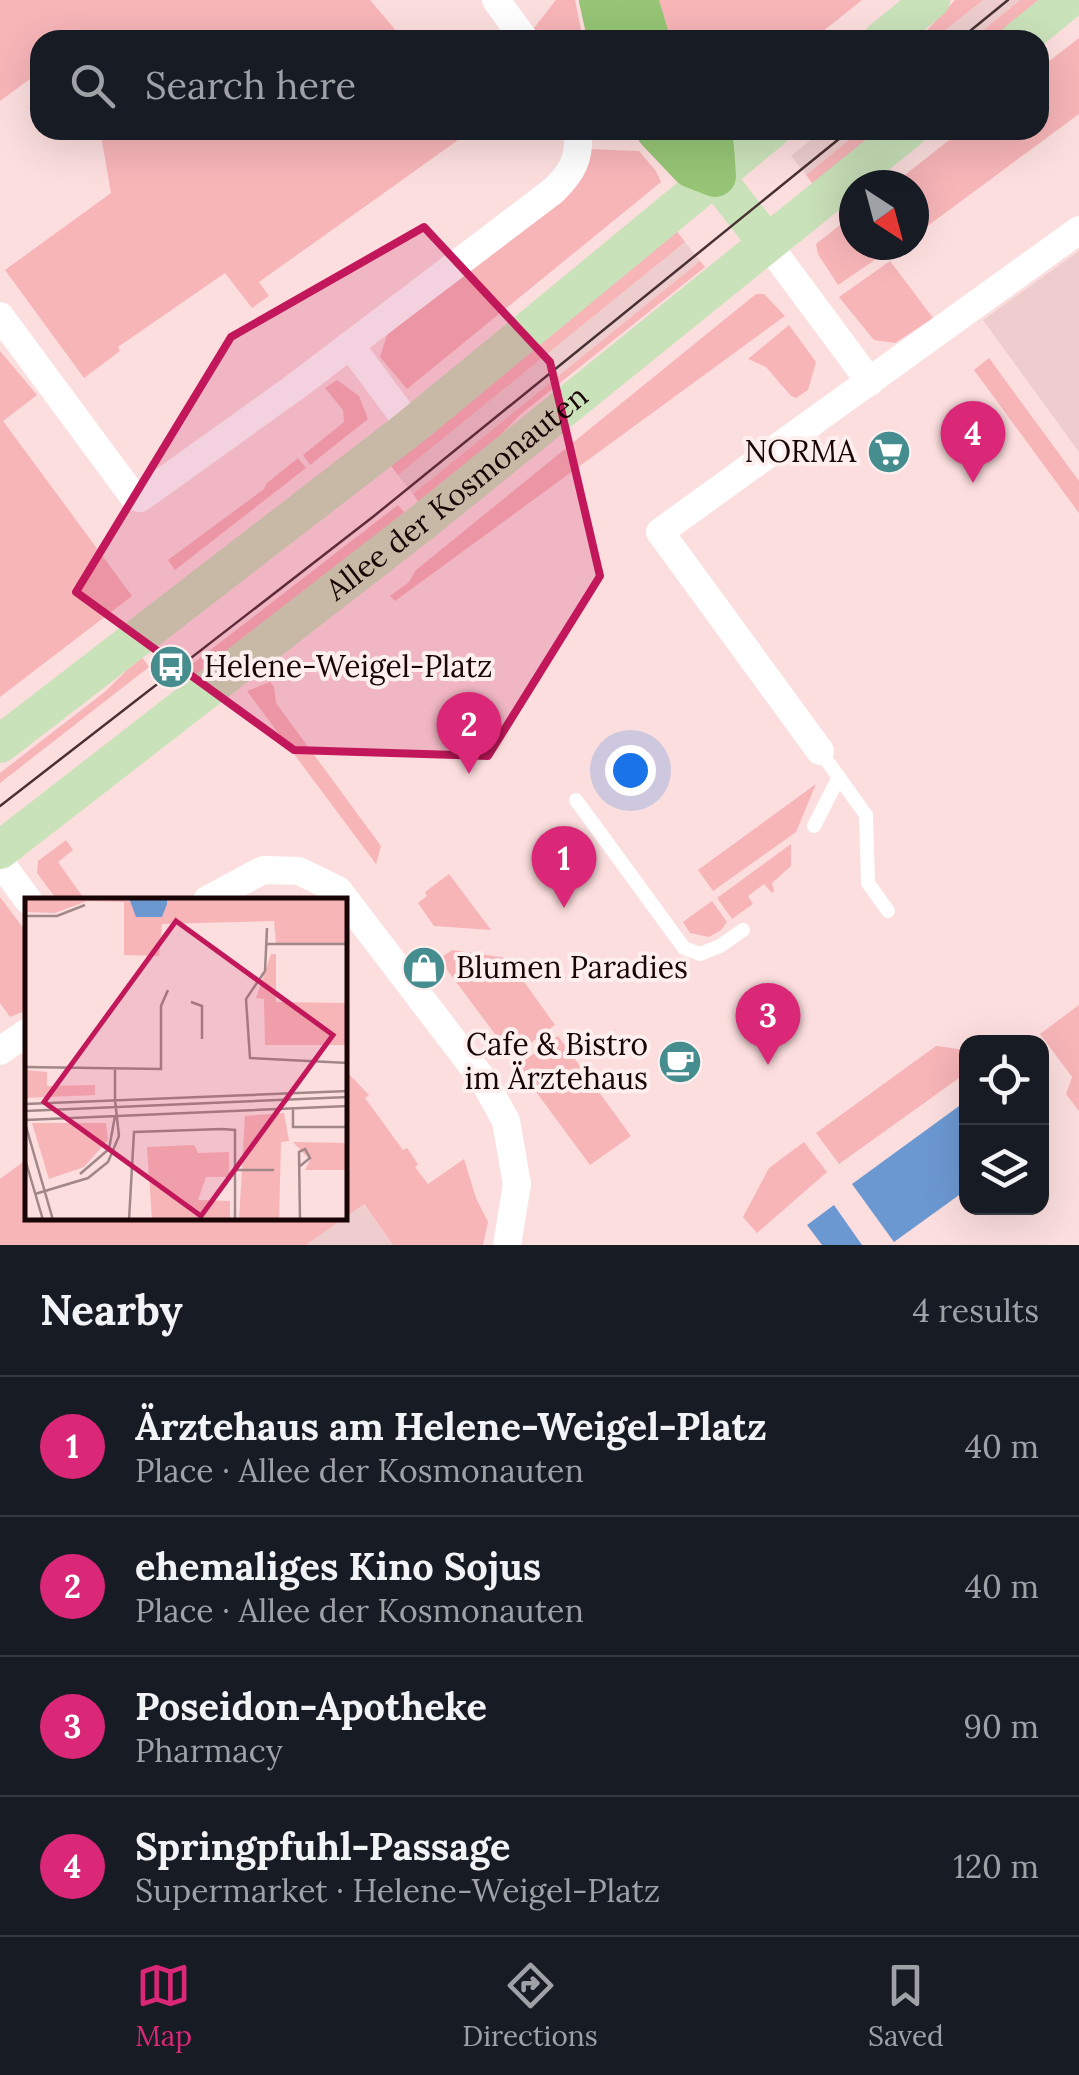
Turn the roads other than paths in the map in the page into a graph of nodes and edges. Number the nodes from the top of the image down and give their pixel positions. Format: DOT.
graph roads {
  1 [pos="496,0"];
  2 [pos="600,0"];
  3 [pos="637,0"];
  4 [pos="932,0"];
  5 [pos="1068,0"];
  6 [pos="518,30"];
  7 [pos="607,30"];
  8 [pos="646,30"];
  9 [pos="894,30"];
  10 [pos="1030,30"];
  11 [pos="579,140"];
  12 [pos="666,140"];
  13 [pos="710,140"];
  14 [pos="759,140"];
  15 [pos="896,140"];
  16 [pos="715,176"];
  17 [pos="1079,230"];
  18 [pos="767,244"];
  19 [pos="1,318"];
  20 [pos="350,345"];
  21 [pos="870,382"];
  22 [pos="411,427"];
  23 [pos="0,744"];
  24 [pos="820,751"];
  25 [pos="839,777"];
  26 [pos="576,800"];
  27 [pos="814,826"];
  28 [pos="0,850"];
  29 [pos="0,862"];
  30 [pos="27,898"];
  31 [pos="212,898"];
  32 [pos="344,898"];
  33 [pos="348,903"];
  34 [pos="888,911"];
  35 [pos="743,930"];
  36 [pos="25,1034"];
  37 [pos="0,1051"];
  38 [pos="507,1245"];
  1 -- 6 [label="street"];
  2 -- 7 [label="main road"];
  3 -- 8 [label="main road"];
  4 -- 9 [label="main road"];
  5 -- 10 [label="main road"];
  11 -- 20 [label="street"];
  12 -- 16 [label="main road"];
  13 -- 16 [label="main road"];
  14 -- 16 [label="main road"];
  15 -- 18 [label="main road, Allee der Kosmonauten"];
  16 -- 18 [label="main road"];
  16 -- 22 [label="main road"];
  17 -- 21 [label="street"];
  18 -- 21 [label="street"];
  18 -- 28 [label="main road, Allee der Kosmonauten"];
  19 -- 20 [label="street"];
  20 -- 22 [label="street"];
  21 -- 24 [label="street"];
  22 -- 23 [label="main road"];
  24 -- 25 [label="lane"];
  25 -- 27 [label="lane"];
  25 -- 34 [label="lane"];
  26 -- 35 [label="lane"];
  29 -- 30 [label="street"];
  31 -- 32 [label="street"];
  33 -- 38 [label="street"];
  36 -- 37 [label="street"];
}
